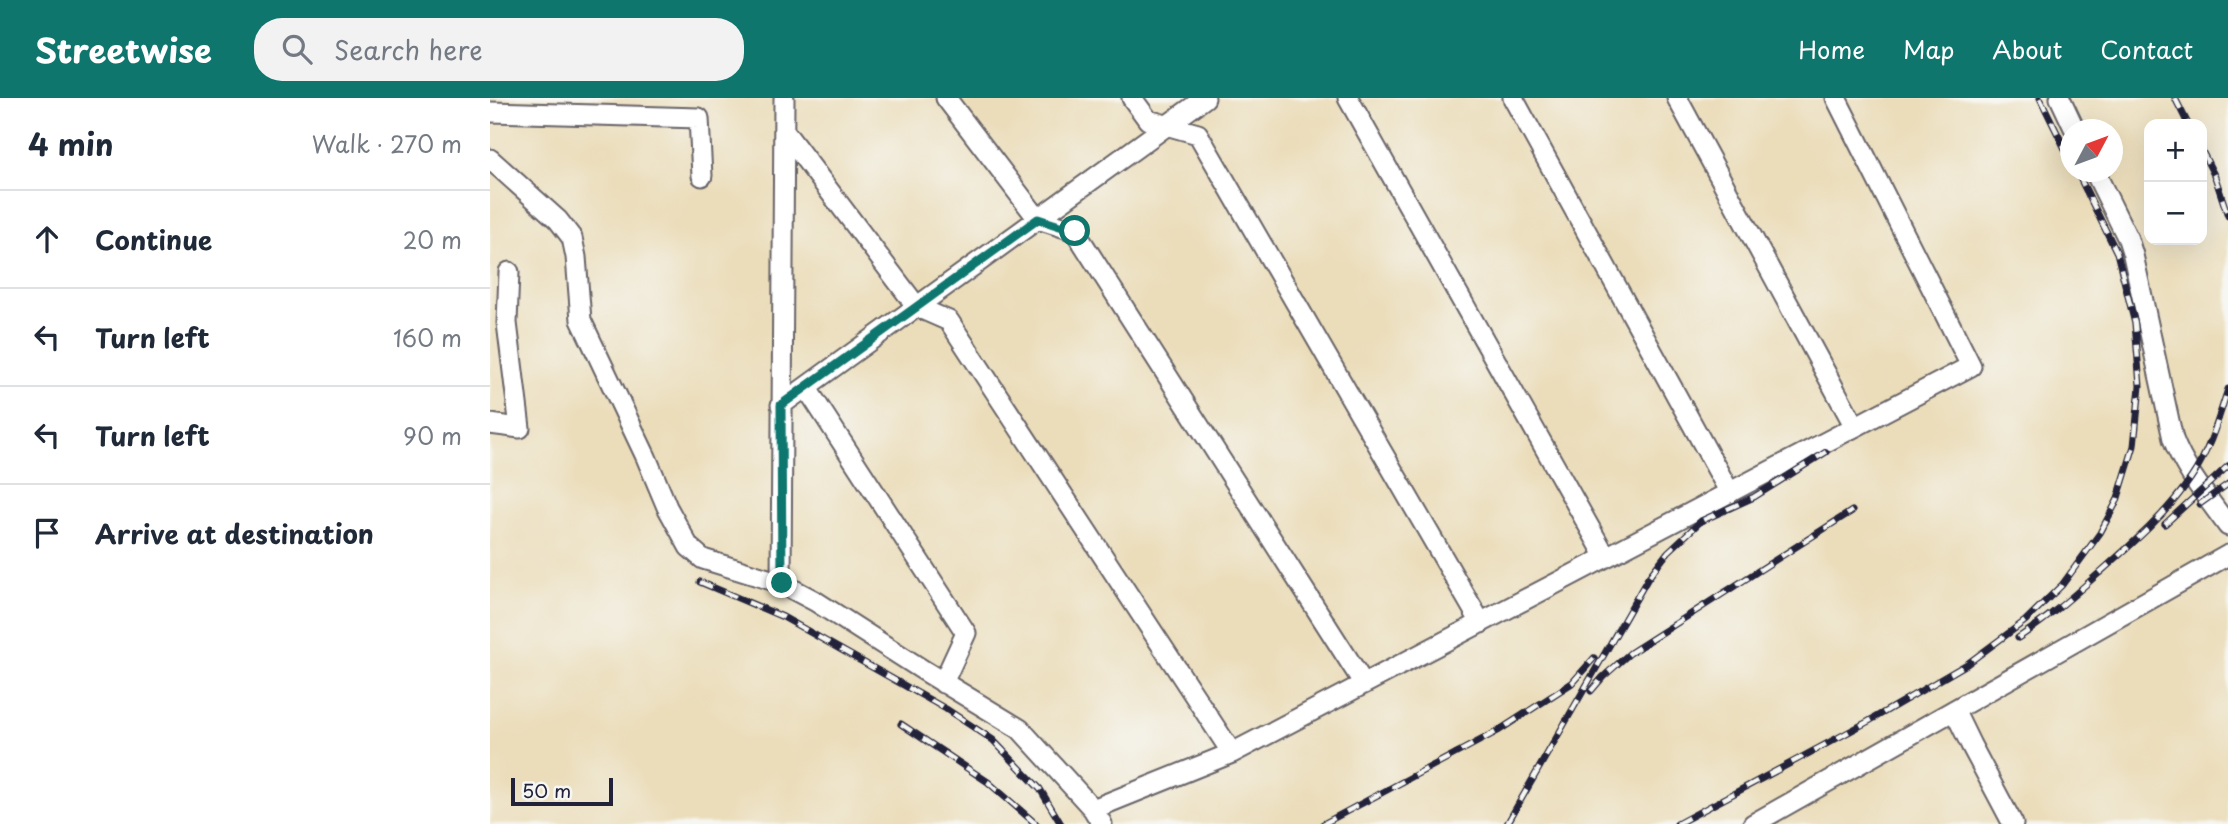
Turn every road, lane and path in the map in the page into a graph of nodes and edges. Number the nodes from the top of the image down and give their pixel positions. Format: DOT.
graph roads {
  1 [pos="784,98"];
  2 [pos="946,98"];
  3 [pos="1132,98"];
  4 [pos="1205,98"];
  5 [pos="1348,98"];
  6 [pos="1513,98"];
  7 [pos="1677,98"];
  8 [pos="1836,98"];
  9 [pos="2060,98"];
  10 [pos="490,112"];
  11 [pos="2070,119"];
  12 [pos="1169,124"];
  13 [pos="784,131"];
  14 [pos="490,159"];
  15 [pos="702,177"];
  16 [pos="2100,182"];
  17 [pos="1038,219"];
  18 [pos="509,272"];
  19 [pos="917,307"];
  20 [pos="499,323"];
  21 [pos="806,387"];
  22 [pos="781,405"];
  23 [pos="490,424"];
  24 [pos="1855,427"];
  25 [pos="1730,493"];
  26 [pos="2228,526"];
  27 [pos="2228,555"];
  28 [pos="1606,557"];
  29 [pos="782,583"];
  30 [pos="1481,623"];
  31 [pos="943,683"];
  32 [pos="1364,684"];
  33 [pos="1954,710"];
  34 [pos="1232,754"];
  35 [pos="1098,817"];
  36 [pos="1753,824"];
  37 [pos="2013,824"];
  1 -- 13 [label="street"];
  2 -- 17 [label="street"];
  3 -- 12 [label="street"];
  4 -- 12 [label="street"];
  5 -- 28 [label="street"];
  6 -- 25 [label="street"];
  7 -- 24 [label="street"];
  8 -- 24 [label="street"];
  9 -- 11 [label="street"];
  10 -- 15 [label="street"];
  12 -- 17 [label="street"];
  12 -- 30 [label="street"];
  13 -- 19 [label="street"];
  13 -- 22 [label="street"];
  14 -- 29 [label="street"];
  16 -- 26 [label="street"];
  17 -- 19 [label="street"];
  17 -- 32 [label="street"];
  18 -- 20 [label="street"];
  19 -- 21 [label="street"];
  19 -- 34 [label="street"];
  20 -- 23 [label="street"];
  21 -- 22 [label="street"];
  21 -- 31 [label="street"];
  22 -- 29 [label="street"];
  24 -- 25 [label="street"];
  25 -- 28 [label="street"];
  27 -- 33 [label="street"];
  28 -- 30 [label="street"];
  29 -- 31 [label="street"];
  30 -- 32 [label="street"];
  31 -- 35 [label="street"];
  32 -- 34 [label="street"];
  33 -- 36 [label="street"];
  33 -- 37 [label="street"];
  34 -- 35 [label="street"];
}
